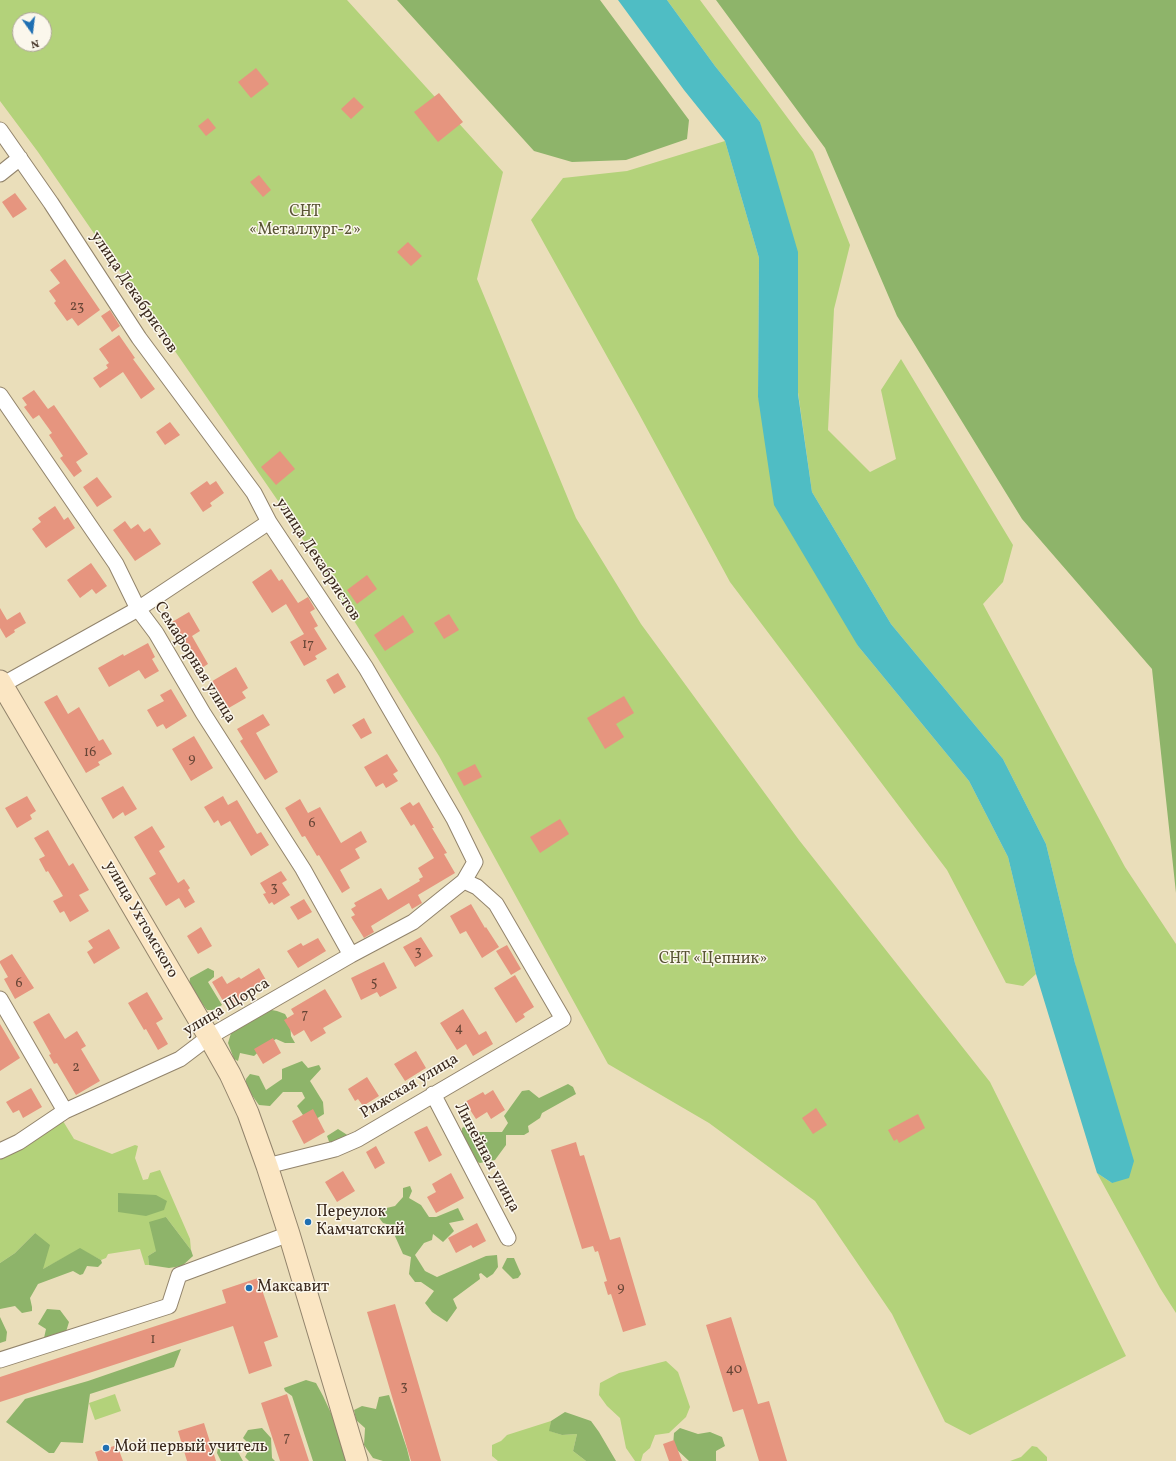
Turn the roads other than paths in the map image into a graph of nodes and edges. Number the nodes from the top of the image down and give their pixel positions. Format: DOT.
graph roads {
  1 [pos="0,130"];
  2 [pos="20,158"];
  3 [pos="0,174"];
  4 [pos="0,395"];
  5 [pos="269,522"];
  6 [pos="138,609"];
  7 [pos="1,684"];
  8 [pos="464,881"];
  9 [pos="351,955"];
  10 [pos="0,999"];
  11 [pos="209,1038"];
  12 [pos="433,1094"];
  13 [pos="65,1111"];
  14 [pos="0,1151"];
  15 [pos="267,1166"];
  16 [pos="289,1234"];
  17 [pos="508,1238"];
  18 [pos="0,1360"];
  19 [pos="357,1461"];
  1 -- 2 [label="street, улица Декабристов"];
  2 -- 3 [label="street"];
  2 -- 5 [label="street, улица Декабристов"];
  4 -- 6 [label="street, Семафорная улица"];
  5 -- 6 [label="street"];
  5 -- 8 [label="street, улица Декабристов"];
  6 -- 7 [label="street"];
  6 -- 9 [label="street, Семафорная улица"];
  7 -- 11 [label="street, улица Ухтомского"];
  8 -- 9 [label="street, улица Щорса"];
  8 -- 12 [label="street, Рижская улица"];
  9 -- 11 [label="street, улица Щорса"];
  10 -- 13 [label="street"];
  11 -- 13 [label="street, улица Щорса"];
  11 -- 15 [label="street, улица Ухтомского"];
  12 -- 15 [label="street, Рижская улица"];
  12 -- 17 [label="street, Линейная улица"];
  13 -- 14 [label="street, улица Щорса"];
  15 -- 16 [label="street, улица Ухтомского"];
  16 -- 18 [label="street"];
  16 -- 19 [label="street, улица Ухтомского"];
}
